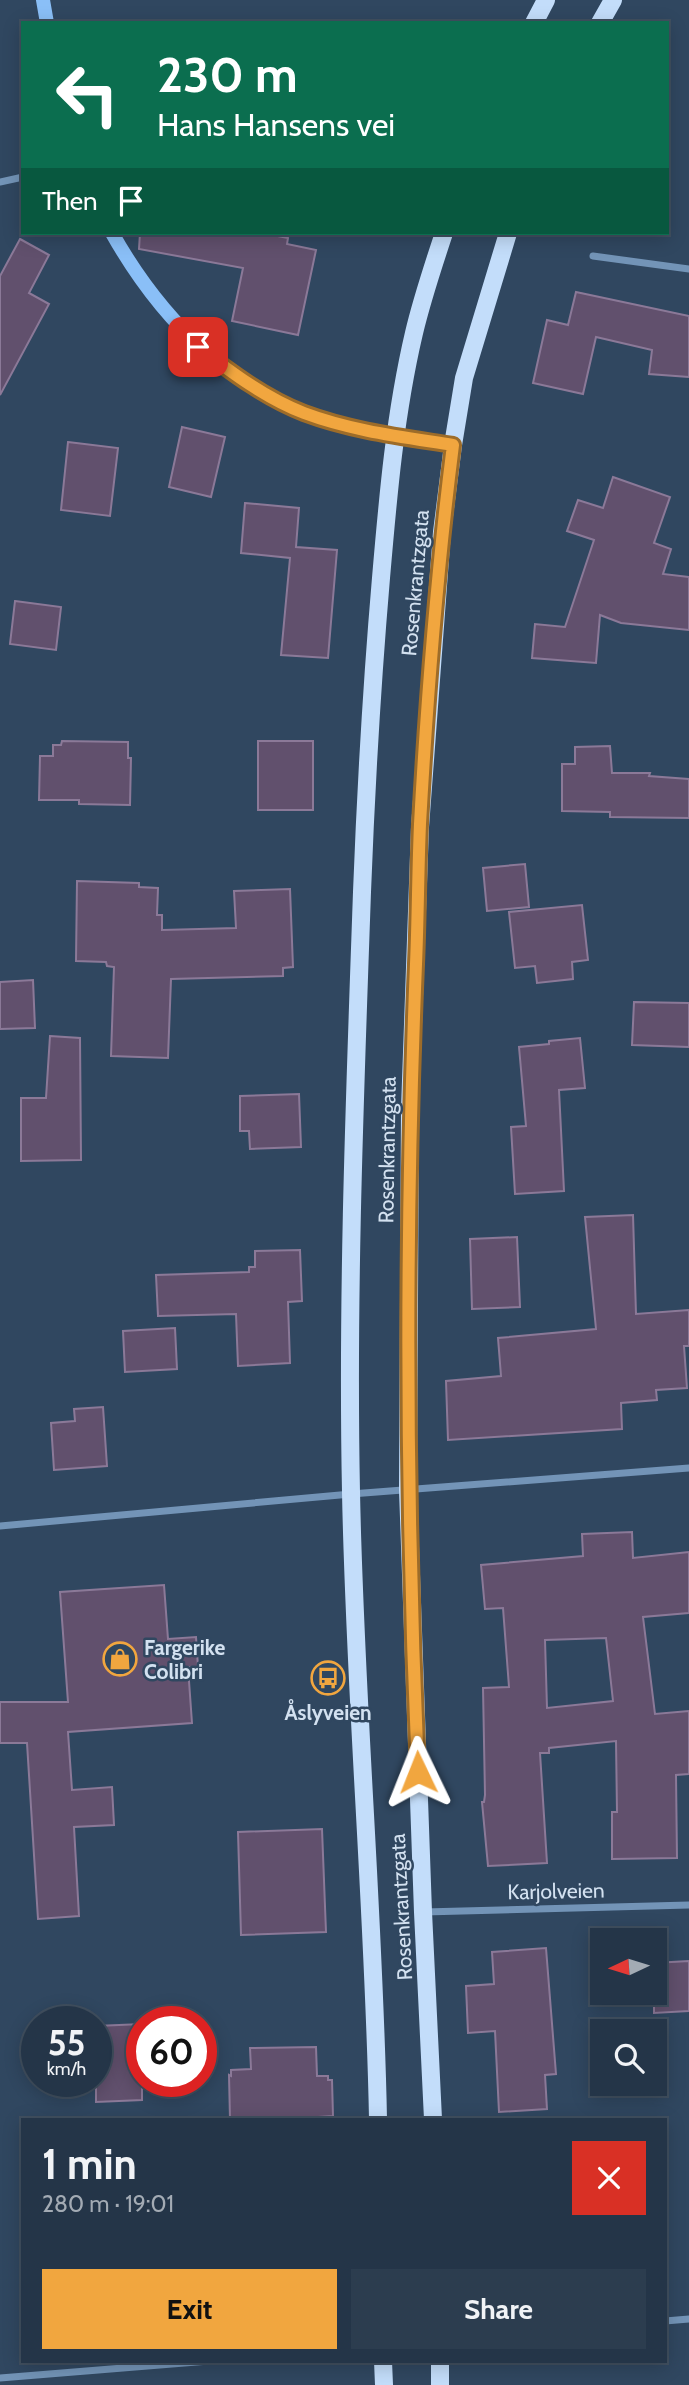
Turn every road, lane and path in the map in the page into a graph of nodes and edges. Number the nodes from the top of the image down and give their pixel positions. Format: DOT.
graph roads {
  1 [pos="43,0"];
  2 [pos="546,0"];
  3 [pos="613,0"];
  4 [pos="47,21"];
  5 [pos="535,21"];
  6 [pos="601,21"];
  7 [pos="21,177"];
  8 [pos="0,182"];
  9 [pos="113,235"];
  10 [pos="443,235"];
  11 [pos="507,235"];
  12 [pos="593,256"];
  13 [pos="689,269"];
  14 [pos="395,436"];
  15 [pos="453,445"];
  16 [pos="689,1468"];
  17 [pos="408,1490"];
  18 [pos="351,1494"];
  19 [pos="0,1526"];
  20 [pos="689,1905"];
  21 [pos="423,1912"];
  22 [pos="378,2118"];
  23 [pos="433,2118"];
  24 [pos="689,2319"];
  25 [pos="667,2321"];
  26 [pos="184,2363"];
  27 [pos="383,2363"];
  28 [pos="440,2363"];
  29 [pos="0,2378"];
  30 [pos="384,2385"];
  31 [pos="440,2385"];
  1 -- 4 [label="main road"];
  2 -- 5 [label="main road"];
  3 -- 6 [label="main road"];
  7 -- 8 [label="street"];
  9 -- 14 [label="main road"];
  10 -- 14 [label="main road, Rosenkrantzgata"];
  11 -- 15 [label="main road, Rosenkrantzgata"];
  12 -- 13 [label="street"];
  14 -- 15 [label="main road"];
  14 -- 18 [label="main road, Rosenkrantzgata"];
  15 -- 17 [label="main road, Rosenkrantzgata"];
  16 -- 17 [label="street"];
  17 -- 18 [label="street"];
  17 -- 21 [label="main road, Rosenkrantzgata"];
  18 -- 19 [label="street"];
  18 -- 22 [label="main road, Rosenkrantzgata"];
  20 -- 21 [label="street, Karjolveien"];
  21 -- 23 [label="main road, Rosenkrantzgata"];
  24 -- 25 [label="street"];
  26 -- 29 [label="street"];
  27 -- 30 [label="main road"];
  28 -- 31 [label="main road"];
}
